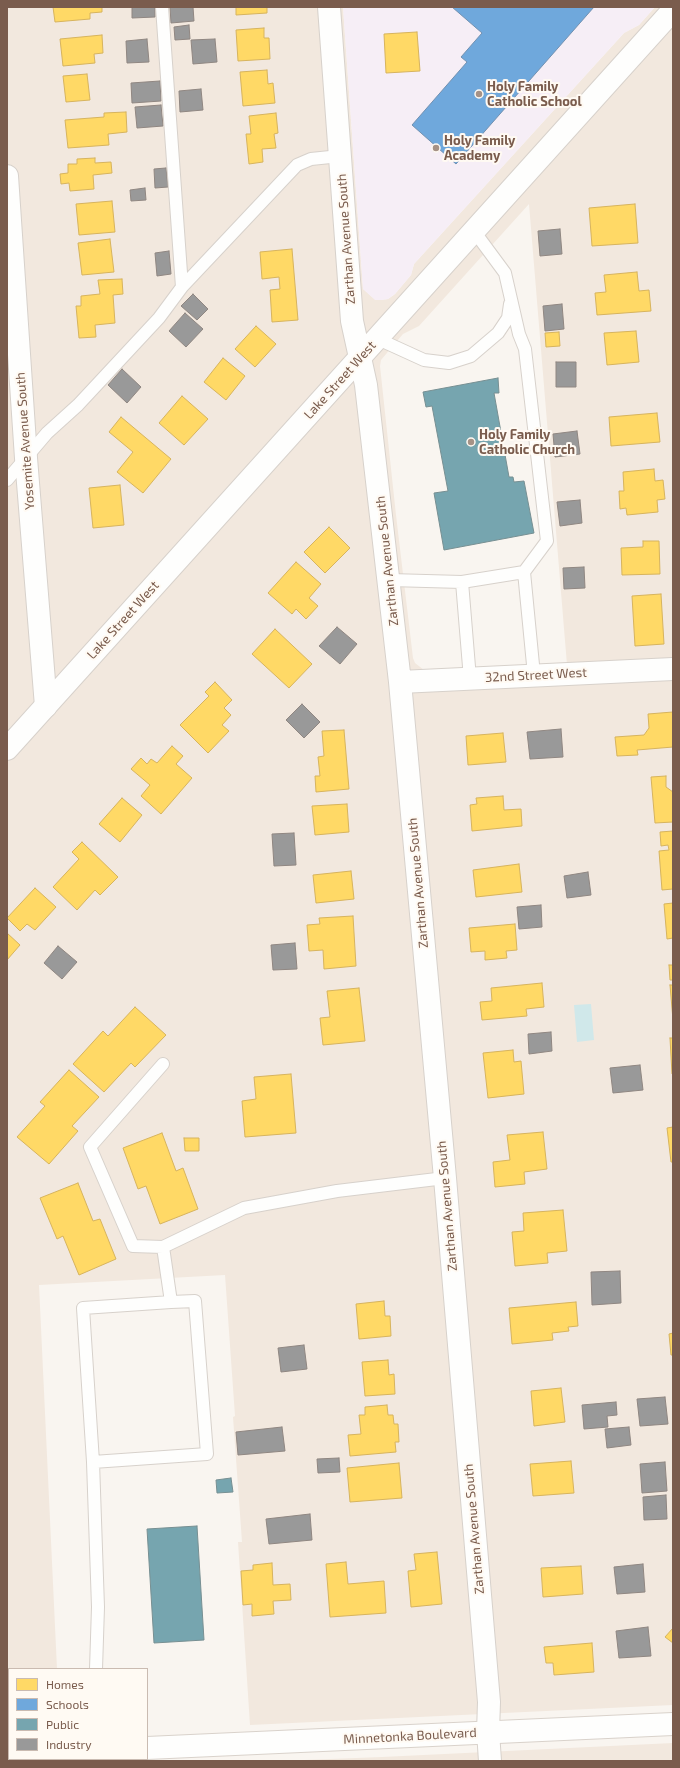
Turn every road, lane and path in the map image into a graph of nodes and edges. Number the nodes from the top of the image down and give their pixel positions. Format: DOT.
graph roads {
  1 [pos="162,7"];
  2 [pos="328,7"];
  3 [pos="673,10"];
  4 [pos="340,156"];
  5 [pos="7,176"];
  6 [pos="474,231"];
  7 [pos="182,287"];
  8 [pos="511,298"];
  9 [pos="378,339"];
  10 [pos="360,358"];
  11 [pos="26,458"];
  12 [pos="7,480"];
  13 [pos="524,572"];
  14 [pos="390,580"];
  15 [pos="462,582"];
  16 [pos="673,669"];
  17 [pos="534,675"];
  18 [pos="470,679"];
  19 [pos="400,682"];
  20 [pos="46,706"];
  21 [pos="7,749"];
  22 [pos="163,1064"];
  23 [pos="444,1178"];
  24 [pos="163,1247"];
  25 [pos="171,1302"];
  26 [pos="94,1462"];
  27 [pos="96,1668"];
  28 [pos="673,1724"];
  29 [pos="488,1732"];
  30 [pos="148,1748"];
  31 [pos="185,1754"];
  32 [pos="490,1761"];
  1 -- 7 [label="lane"];
  2 -- 4 [label="street, Zarthan Avenue South"];
  3 -- 6 [label="street, Lake Street West"];
  4 -- 7 [label="lane"];
  4 -- 10 [label="street, Zarthan Avenue South"];
  5 -- 11 [label="street, Yosemite Avenue South"];
  6 -- 8 [label="lane"];
  6 -- 9 [label="street, Lake Street West"];
  7 -- 11 [label="lane"];
  8 -- 9 [label="lane"];
  8 -- 13 [label="lane"];
  9 -- 10 [label="street, Lake Street West"];
  10 -- 14 [label="street, Zarthan Avenue South"];
  10 -- 20 [label="street, Lake Street West"];
  11 -- 12 [label="lane"];
  11 -- 20 [label="street, Yosemite Avenue South"];
  13 -- 15 [label="lane"];
  13 -- 17 [label="lane"];
  14 -- 15 [label="lane"];
  14 -- 19 [label="street, Zarthan Avenue South"];
  15 -- 18 [label="lane"];
  16 -- 17 [label="street, 32nd Street West"];
  17 -- 18 [label="street, 32nd Street West"];
  18 -- 19 [label="street, 32nd Street West"];
  19 -- 23 [label="street, Zarthan Avenue South"];
  20 -- 21 [label="street, Lake Street West"];
  22 -- 24 [label="lane"];
  23 -- 24 [label="lane"];
  23 -- 29 [label="street, Zarthan Avenue South"];
  24 -- 25 [label="lane"];
  25 -- 26 [label="lane"];
  25 -- 26 [label="lane"];
  26 -- 27 [label="lane"];
  28 -- 29 [label="street, Minnetonka Boulevard"];
  29 -- 31 [label="street, Minnetonka Boulevard"];
  29 -- 32 [label="street, Zarthan Avenue South"];
  30 -- 31 [label="street, Minnetonka Boulevard"];
}
